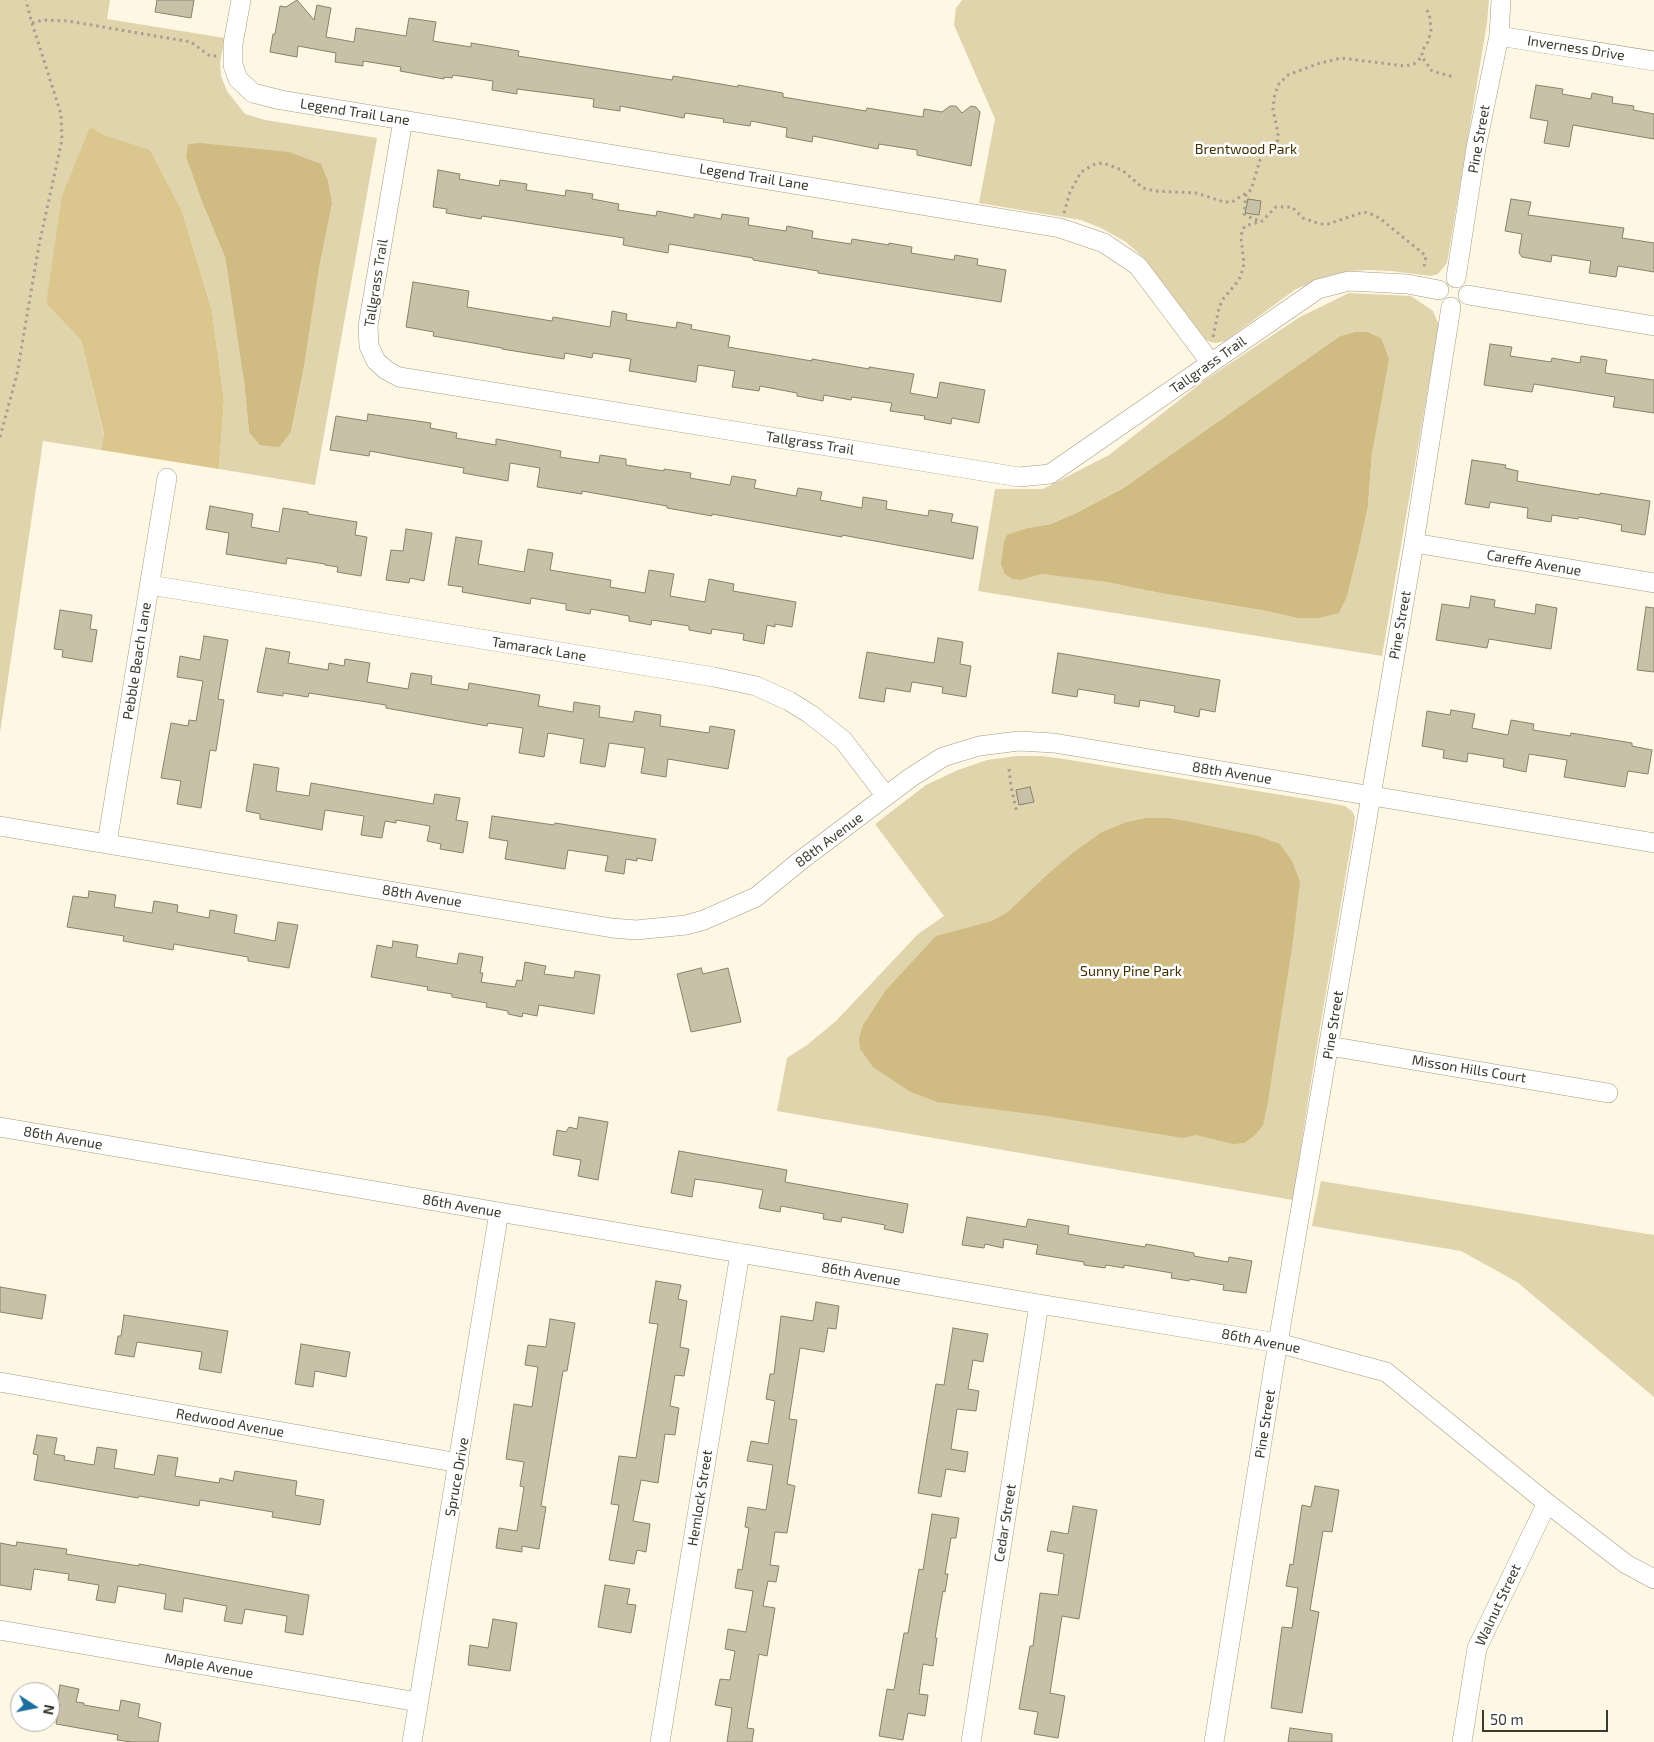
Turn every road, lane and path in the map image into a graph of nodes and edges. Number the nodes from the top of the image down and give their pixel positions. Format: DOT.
graph roads {
  1 [pos="26,0"];
  2 [pos="241,0"];
  3 [pos="1501,0"];
  4 [pos="1427,10"];
  5 [pos="32,23"];
  6 [pos="1499,36"];
  7 [pos="233,56"];
  8 [pos="1422,57"];
  9 [pos="1654,61"];
  10 [pos="1454,77"];
  11 [pos="404,120"];
  12 [pos="1246,194"];
  13 [pos="1262,221"];
  14 [pos="1060,228"];
  15 [pos="1424,267"];
  16 [pos="1456,278"];
  17 [pos="1439,290"];
  18 [pos="1468,295"];
  19 [pos="1451,307"];
  20 [pos="1654,326"];
  21 [pos="1211,363"];
  22 [pos="0,437"];
  23 [pos="167,478"];
  24 [pos="1414,543"];
  25 [pos="1654,584"];
  26 [pos="150,586"];
  27 [pos="1009,770"];
  28 [pos="886,796"];
  29 [pos="1371,796"];
  30 [pos="1017,813"];
  31 [pos="0,826"];
  32 [pos="107,843"];
  33 [pos="1654,843"];
  34 [pos="1329,1046"];
  35 [pos="1608,1093"];
  36 [pos="0,1127"];
  37 [pos="499,1212"];
  38 [pos="740,1253"];
  39 [pos="1039,1304"];
  40 [pos="1278,1343"];
  41 [pos="0,1382"];
  42 [pos="459,1463"];
  43 [pos="1547,1503"];
  44 [pos="1654,1579"];
  45 [pos="0,1630"];
  46 [pos="418,1702"];
  47 [pos="412,1742"];
  48 [pos="660,1742"];
  49 [pos="971,1742"];
  50 [pos="1214,1742"];
  51 [pos="1462,1742"];
  1 -- 5 [label="path"];
  2 -- 7 [label="street"];
  3 -- 6 [label="street, Pine Street"];
  4 -- 8 [label="path"];
  5 -- 7 [label="path"];
  5 -- 22 [label="path"];
  6 -- 9 [label="street, Inverness Drive"];
  6 -- 16 [label="street, Pine Street"];
  7 -- 11 [label="street, Legend Trail Lane"];
  8 -- 10 [label="path"];
  8 -- 12 [label="path"];
  11 -- 14 [label="street, Legend Trail Lane"];
  11 -- 21 [label="street, Tallgrass Trail"];
  12 -- 13 [label="path"];
  12 -- 14 [label="path"];
  13 -- 15 [label="path"];
  13 -- 21 [label="path"];
  14 -- 21 [label="street, Legend Trail Lane"];
  16 -- 17 [label="street"];
  16 -- 18 [label="street"];
  17 -- 19 [label="street"];
  17 -- 21 [label="street, Tallgrass Trail"];
  18 -- 19 [label="street"];
  18 -- 20 [label="street"];
  19 -- 24 [label="street, Pine Street"];
  23 -- 26 [label="street, Pebble Beach Lane"];
  24 -- 25 [label="street, Careffe Avenue"];
  24 -- 29 [label="street, Pine Street"];
  26 -- 28 [label="street, Tamarack Lane"];
  26 -- 32 [label="street, Pebble Beach Lane"];
  27 -- 30 [label="path"];
  28 -- 29 [label="street, 88th Avenue"];
  28 -- 32 [label="street, 88th Avenue"];
  29 -- 33 [label="street, 88th Avenue"];
  29 -- 34 [label="street, Pine Street"];
  31 -- 32 [label="street, 88th Avenue"];
  34 -- 35 [label="street, Misson Hills Court"];
  34 -- 40 [label="street, Pine Street"];
  36 -- 37 [label="street, 86th Avenue"];
  37 -- 38 [label="street, 86th Avenue"];
  37 -- 42 [label="street, Spruce Drive"];
  38 -- 39 [label="street, 86th Avenue"];
  38 -- 48 [label="street, Hemlock Street"];
  39 -- 40 [label="street, 86th Avenue"];
  39 -- 49 [label="street, Cedar Street"];
  40 -- 43 [label="street, 86th Avenue"];
  40 -- 50 [label="street, Pine Street"];
  41 -- 42 [label="street, Redwood Avenue"];
  42 -- 46 [label="street, Spruce Drive"];
  43 -- 44 [label="street, 86th Avenue"];
  43 -- 51 [label="street, Walnut Street"];
  45 -- 46 [label="street, Maple Avenue"];
  46 -- 47 [label="street, Spruce Drive"];
}
